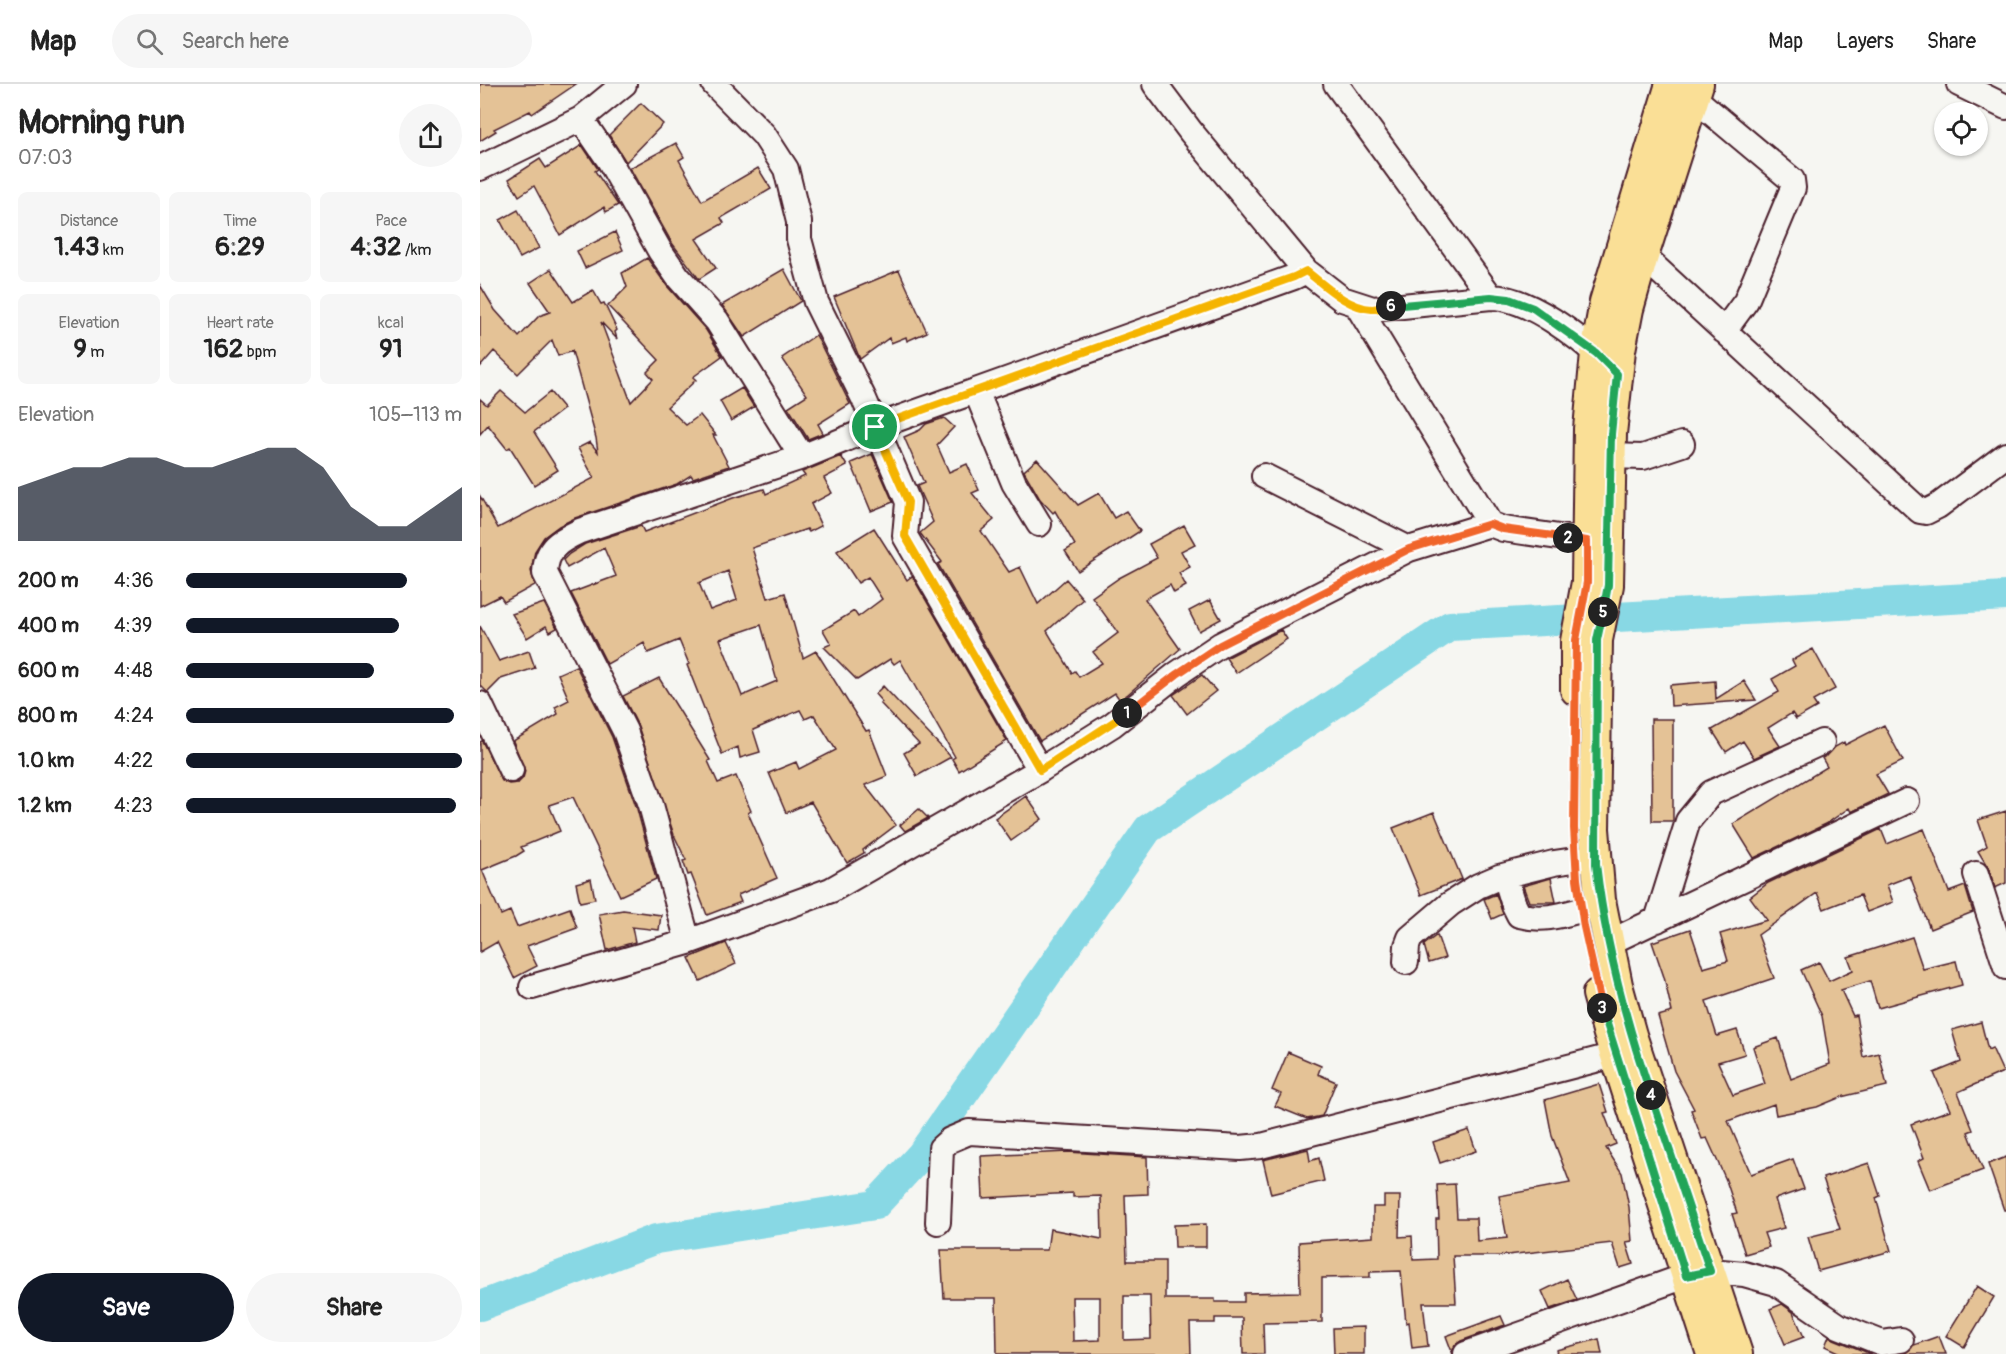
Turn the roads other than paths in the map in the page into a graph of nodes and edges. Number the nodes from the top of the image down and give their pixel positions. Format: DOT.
graph roads {
  1 [pos="624,84"];
  2 [pos="714,84"];
  3 [pos="1155,84"];
  4 [pos="1336,84"];
  5 [pos="1959,84"];
  6 [pos="1688,89"];
  7 [pos="2006,107"];
  8 [pos="581,119"];
  9 [pos="480,168"];
  10 [pos="1643,256"];
  11 [pos="1306,271"];
  12 [pos="1491,297"];
  13 [pos="1357,305"];
  14 [pos="1724,331"];
  15 [pos="1596,353"];
  16 [pos="1617,374"];
  17 [pos="976,391"];
  18 [pos="875,427"];
  19 [pos="1682,444"];
  20 [pos="2006,455"];
  21 [pos="1610,456"];
  22 [pos="802,457"];
  23 [pos="1263,476"];
  24 [pos="1039,524"];
  25 [pos="1490,524"];
  26 [pos="1587,541"];
  27 [pos="1409,549"];
  28 [pos="1598,584"];
  29 [pos="480,704"];
  30 [pos="1822,742"];
  31 [pos="511,770"];
  32 [pos="1040,770"];
  33 [pos="1907,801"];
  34 [pos="1586,857"];
  35 [pos="1976,874"];
  36 [pos="1505,876"];
  37 [pos="1581,910"];
  38 [pos="1658,920"];
  39 [pos="688,942"];
  40 [pos="1608,944"];
  41 [pos="1406,962"];
  42 [pos="2006,966"];
  43 [pos="532,987"];
  44 [pos="1615,1055"];
  45 [pos="938,1222"];
  46 [pos="1698,1274"];
  47 [pos="1901,1340"];
  48 [pos="1466,1354"];
  49 [pos="1712,1354"];
  50 [pos="1737,1354"];
  1 -- 8 [label="street"];
  2 -- 18 [label="street"];
  3 -- 11 [label="street"];
  4 -- 12 [label="street"];
  5 -- 7 [label="street"];
  6 -- 10 [label="main road"];
  6 -- 14 [label="street"];
  6 -- 15 [label="main road"];
  8 -- 9 [label="street"];
  8 -- 22 [label="street"];
  10 -- 14 [label="street"];
  10 -- 16 [label="main road"];
  11 -- 13 [label="street"];
  11 -- 17 [label="street"];
  12 -- 13 [label="street"];
  12 -- 15 [label="street"];
  13 -- 25 [label="street"];
  14 -- 20 [label="street"];
  15 -- 16 [label="street"];
  15 -- 26 [label="main road"];
  16 -- 21 [label="main road"];
  17 -- 18 [label="street"];
  17 -- 24 [label="street"];
  18 -- 22 [label="street"];
  18 -- 32 [label="street"];
  19 -- 21 [label="street"];
  21 -- 28 [label="main road"];
  22 -- 39 [label="street"];
  23 -- 27 [label="street"];
  25 -- 26 [label="street"];
  25 -- 27 [label="street"];
  26 -- 28 [label="main road"];
  27 -- 32 [label="street"];
  28 -- 34 [label="main road"];
  29 -- 31 [label="street"];
  30 -- 38 [label="street"];
  32 -- 39 [label="street"];
  33 -- 38 [label="street"];
  34 -- 36 [label="street"];
  34 -- 37 [label="main road"];
  34 -- 40 [label="main road"];
  35 -- 42 [label="street"];
  36 -- 37 [label="street"];
  36 -- 41 [label="street"];
  37 -- 44 [label="main road"];
  38 -- 40 [label="street"];
  39 -- 43 [label="street"];
  40 -- 46 [label="main road"];
  44 -- 45 [label="street"];
  44 -- 46 [label="main road"];
  46 -- 47 [label="street"];
  46 -- 48 [label="street"];
  46 -- 49 [label="main road"];
  46 -- 50 [label="main road"];
}
